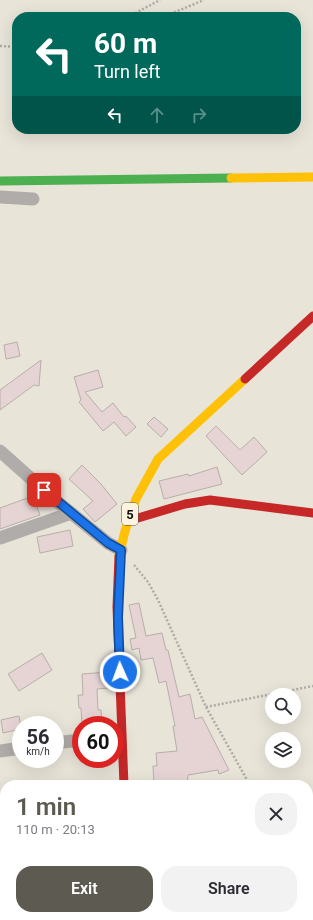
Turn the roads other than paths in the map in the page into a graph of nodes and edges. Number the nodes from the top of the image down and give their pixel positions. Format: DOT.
graph roads {
  1 [pos="313,177"];
  2 [pos="0,181"];
  3 [pos="0,197"];
  4 [pos="33,199"];
  5 [pos="313,316"];
  6 [pos="0,451"];
  7 [pos="71,513"];
  8 [pos="313,513"];
  9 [pos="128,521"];
  10 [pos="0,538"];
  11 [pos="121,550"];
  12 [pos="119,716"];
  13 [pos="12,749"];
  14 [pos="0,751"];
  15 [pos="122,768"];
  16 [pos="124,780"];
  1 -- 2 [label="main road"];
  3 -- 4 [label="street"];
  5 -- 9 [label="main road, 5"];
  6 -- 7 [label="street"];
  7 -- 10 [label="street"];
  7 -- 11 [label="street"];
  8 -- 9 [label="main road"];
  9 -- 11 [label="main road, 5"];
  11 -- 12 [label="main road, 5"];
  13 -- 14 [label="street"];
  15 -- 16 [label="main road, 5"];
}
